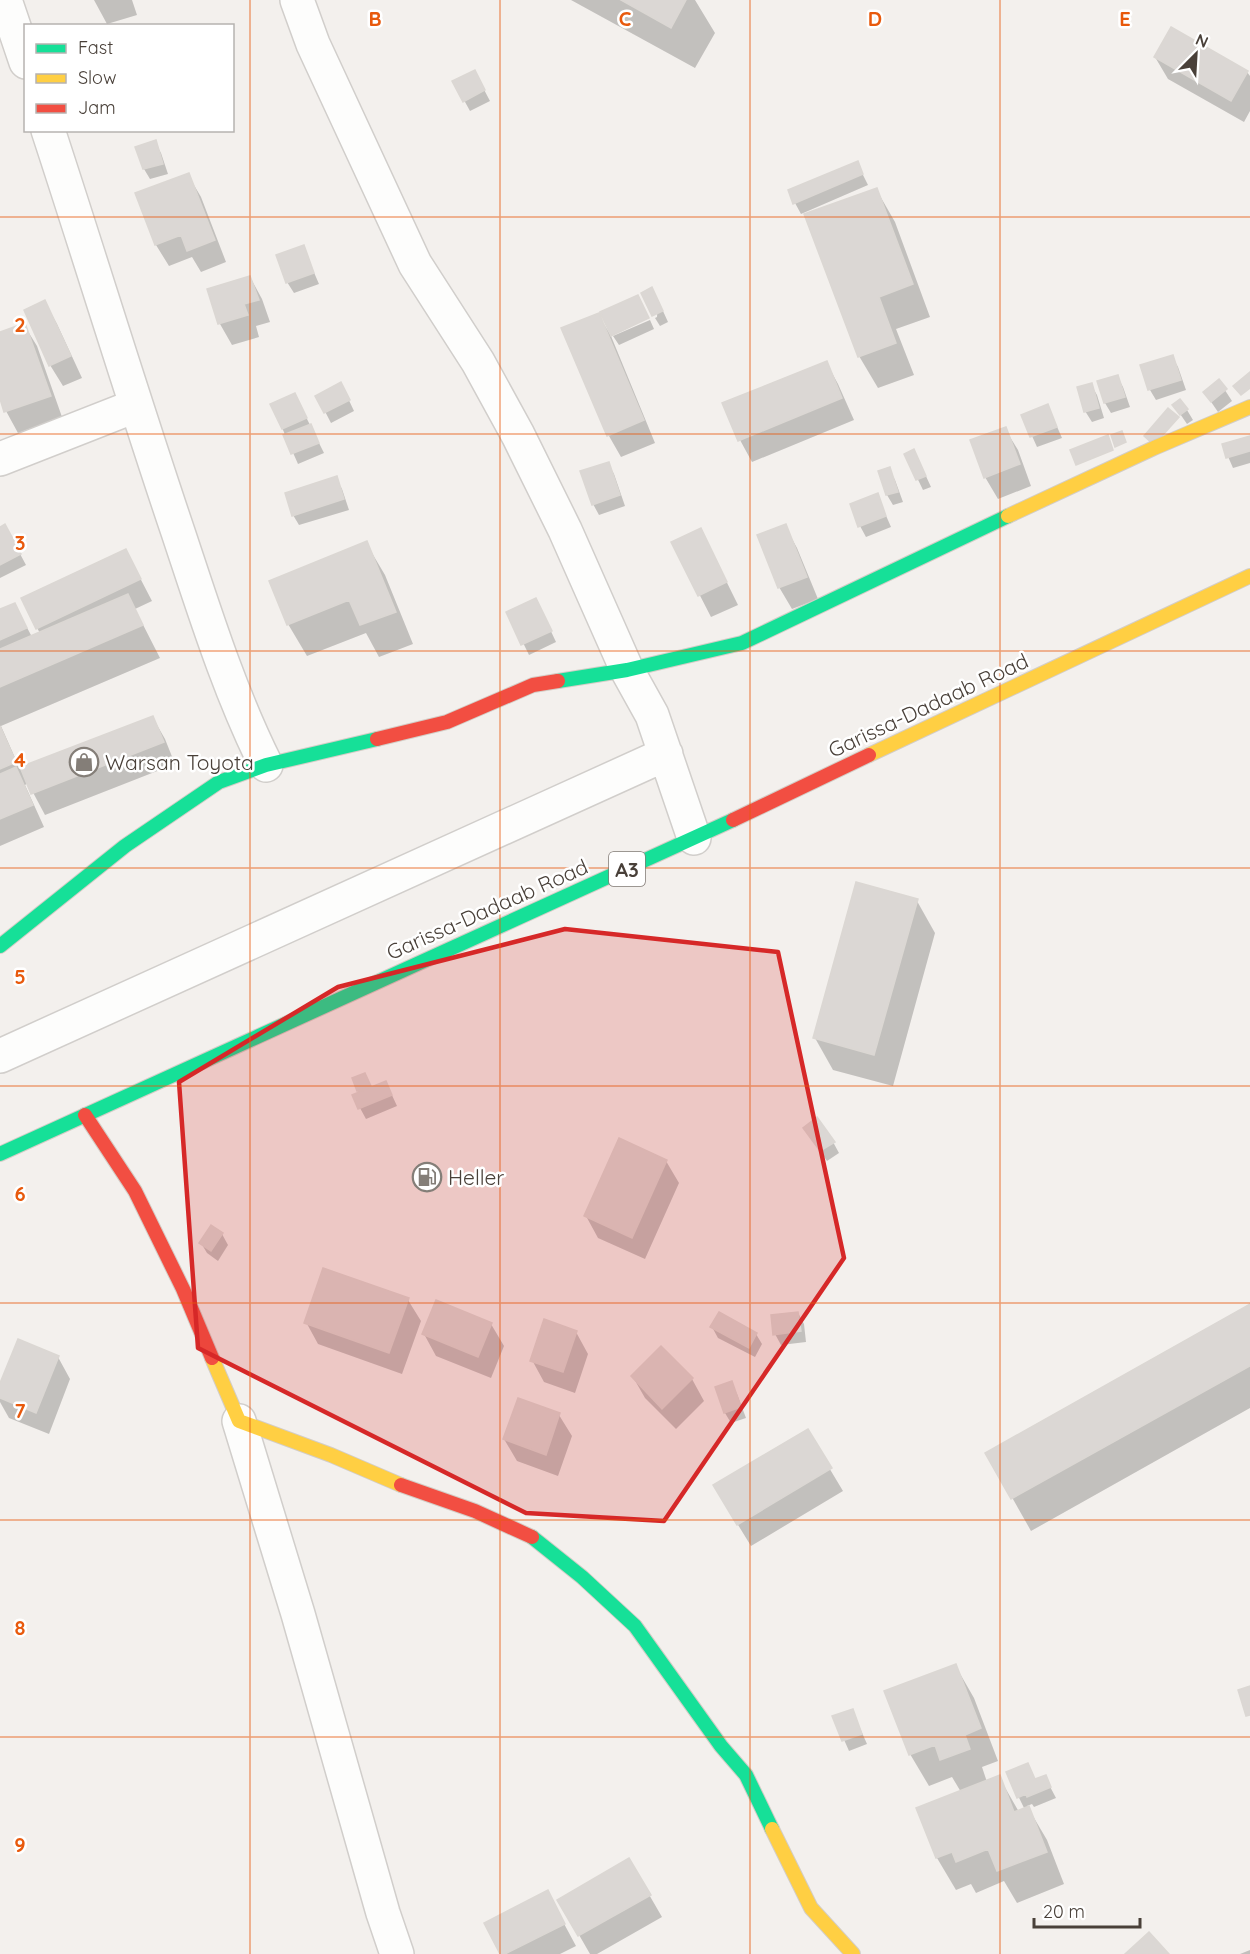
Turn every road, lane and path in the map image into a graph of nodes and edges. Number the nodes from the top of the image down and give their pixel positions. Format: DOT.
graph roads {
  1 [pos="5,0"];
  2 [pos="297,0"];
  3 [pos="24,56"];
  4 [pos="49,132"];
  5 [pos="135,406"];
  6 [pos="1250,407"];
  7 [pos="0,459"];
  8 [pos="1250,576"];
  9 [pos="627,670"];
  10 [pos="666,754"];
  11 [pos="266,765"];
  12 [pos="694,838"];
  13 [pos="0,946"];
  14 [pos="0,1056"];
  15 [pos="85,1115"];
  16 [pos="0,1154"];
  17 [pos="239,1421"];
  18 [pos="397,1954"];
  19 [pos="853,1954"];
  1 -- 3 [label="street"];
  2 -- 9 [label="street"];
  4 -- 5 [label="street"];
  5 -- 7 [label="street"];
  5 -- 11 [label="street"];
  6 -- 9 [label="main road"];
  8 -- 12 [label="main road, Garissa-Dadaab Road / A3"];
  9 -- 10 [label="street"];
  9 -- 11 [label="main road"];
  10 -- 12 [label="street"];
  10 -- 14 [label="street"];
  11 -- 13 [label="main road"];
  12 -- 15 [label="main road, Garissa-Dadaab Road / A3"];
  15 -- 16 [label="main road, Garissa-Dadaab Road / A3"];
  15 -- 17 [label="main road"];
  17 -- 18 [label="street"];
  17 -- 19 [label="main road"];
}
